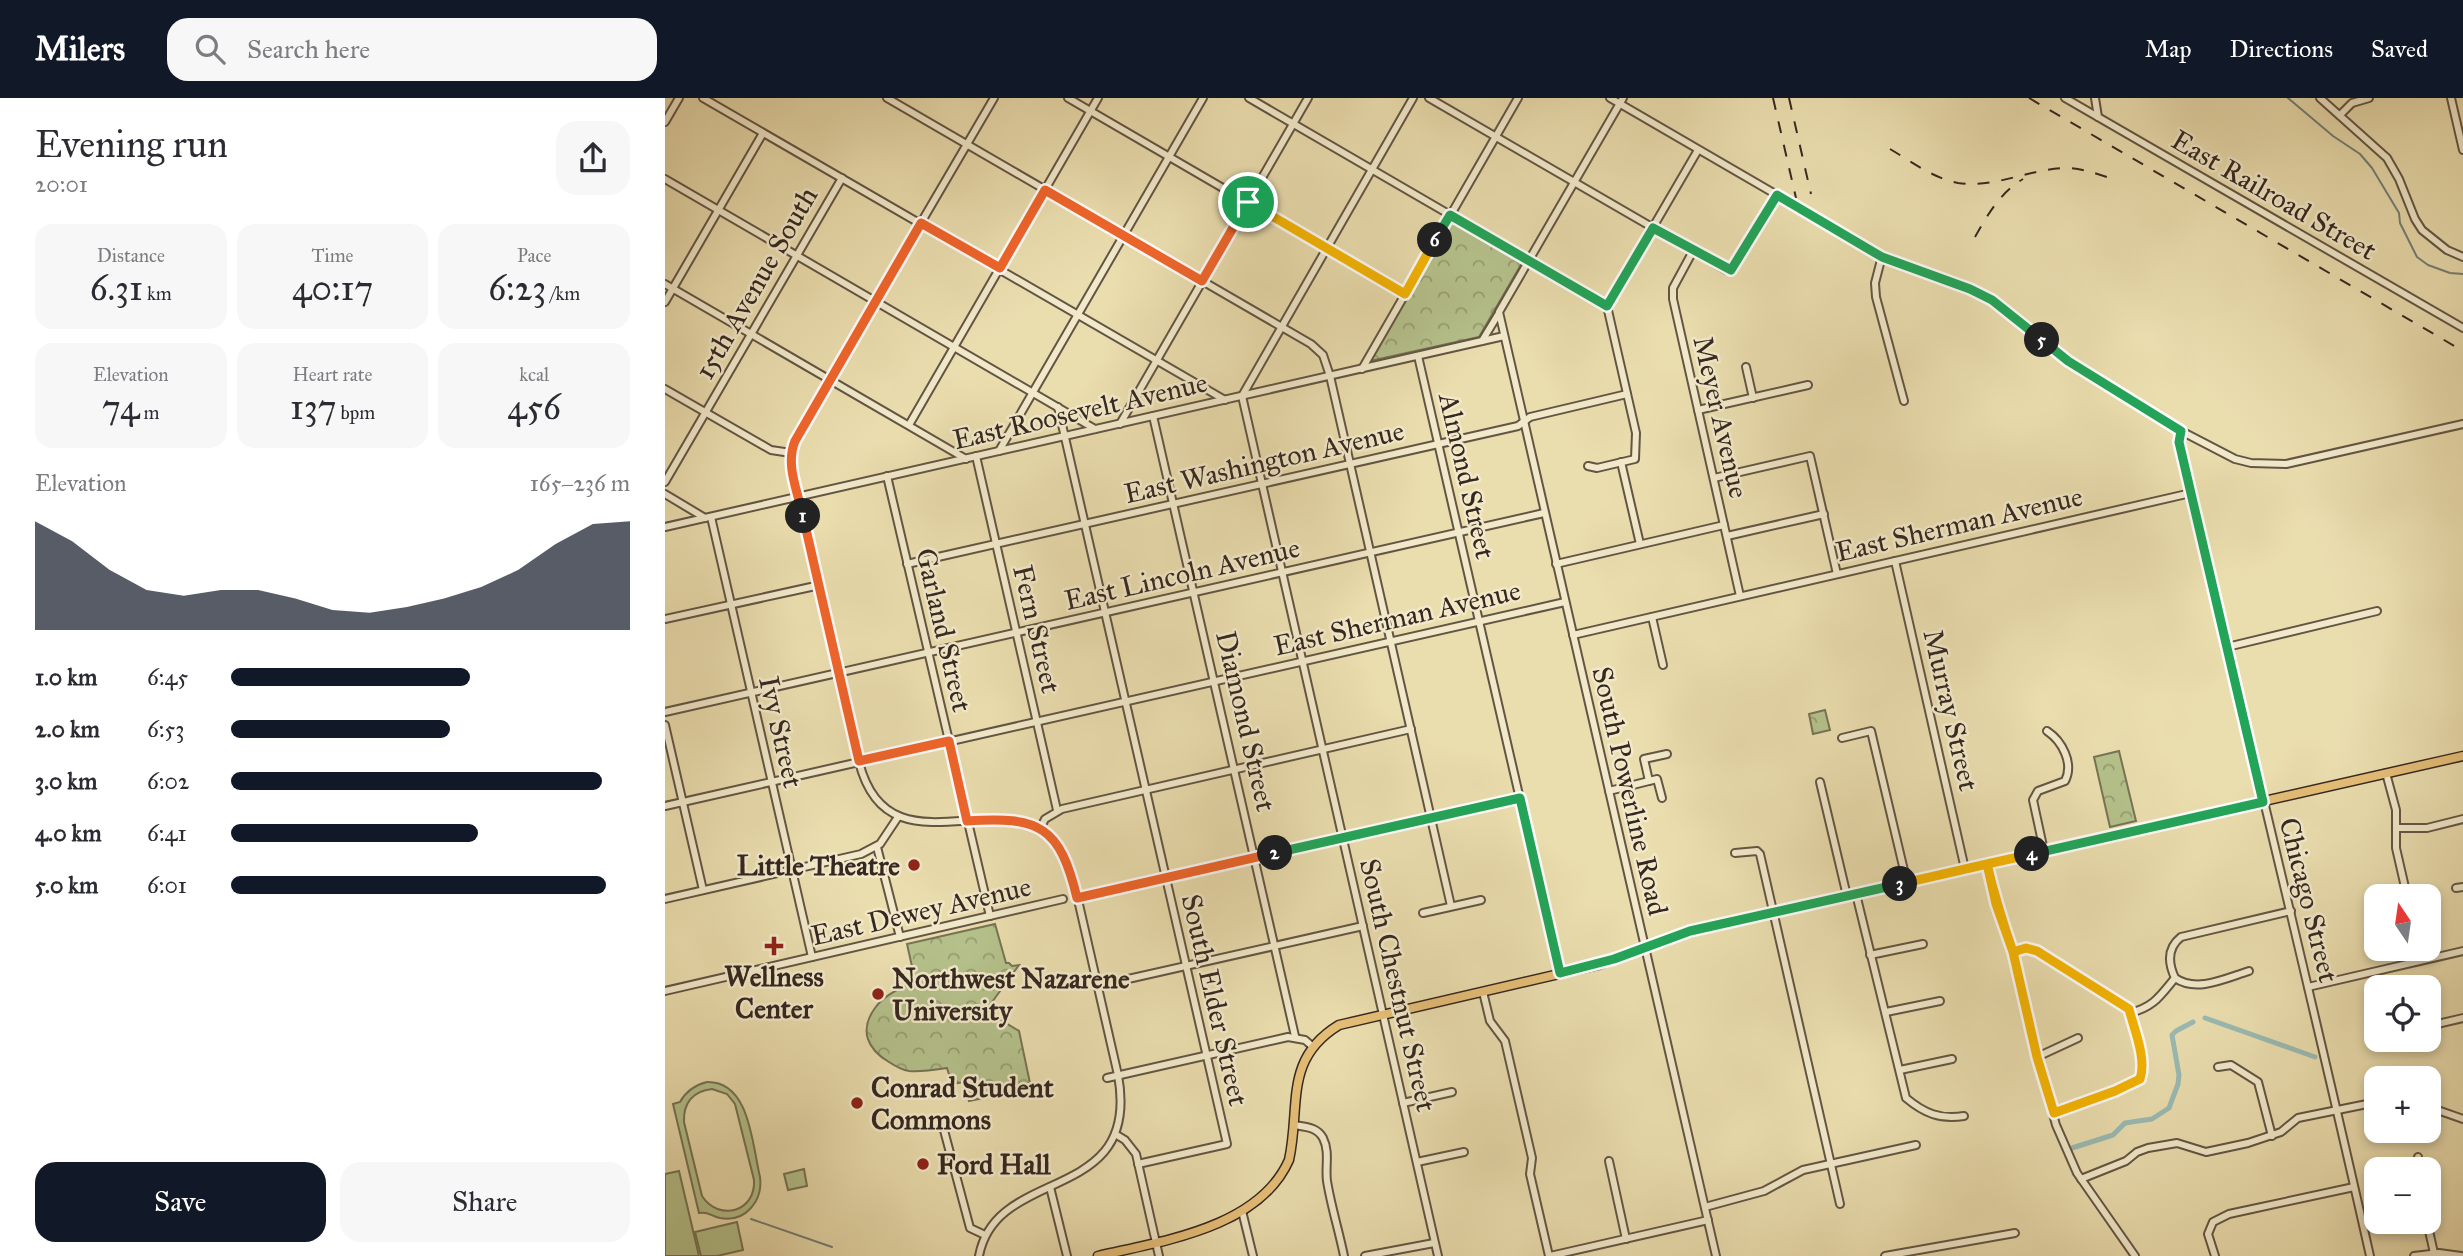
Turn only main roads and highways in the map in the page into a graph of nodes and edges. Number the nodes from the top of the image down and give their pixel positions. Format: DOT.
graph roads {
  1 [pos="2463,756"];
  2 [pos="1098,1256"];
  1 -- 2 [label="main road"];
}
